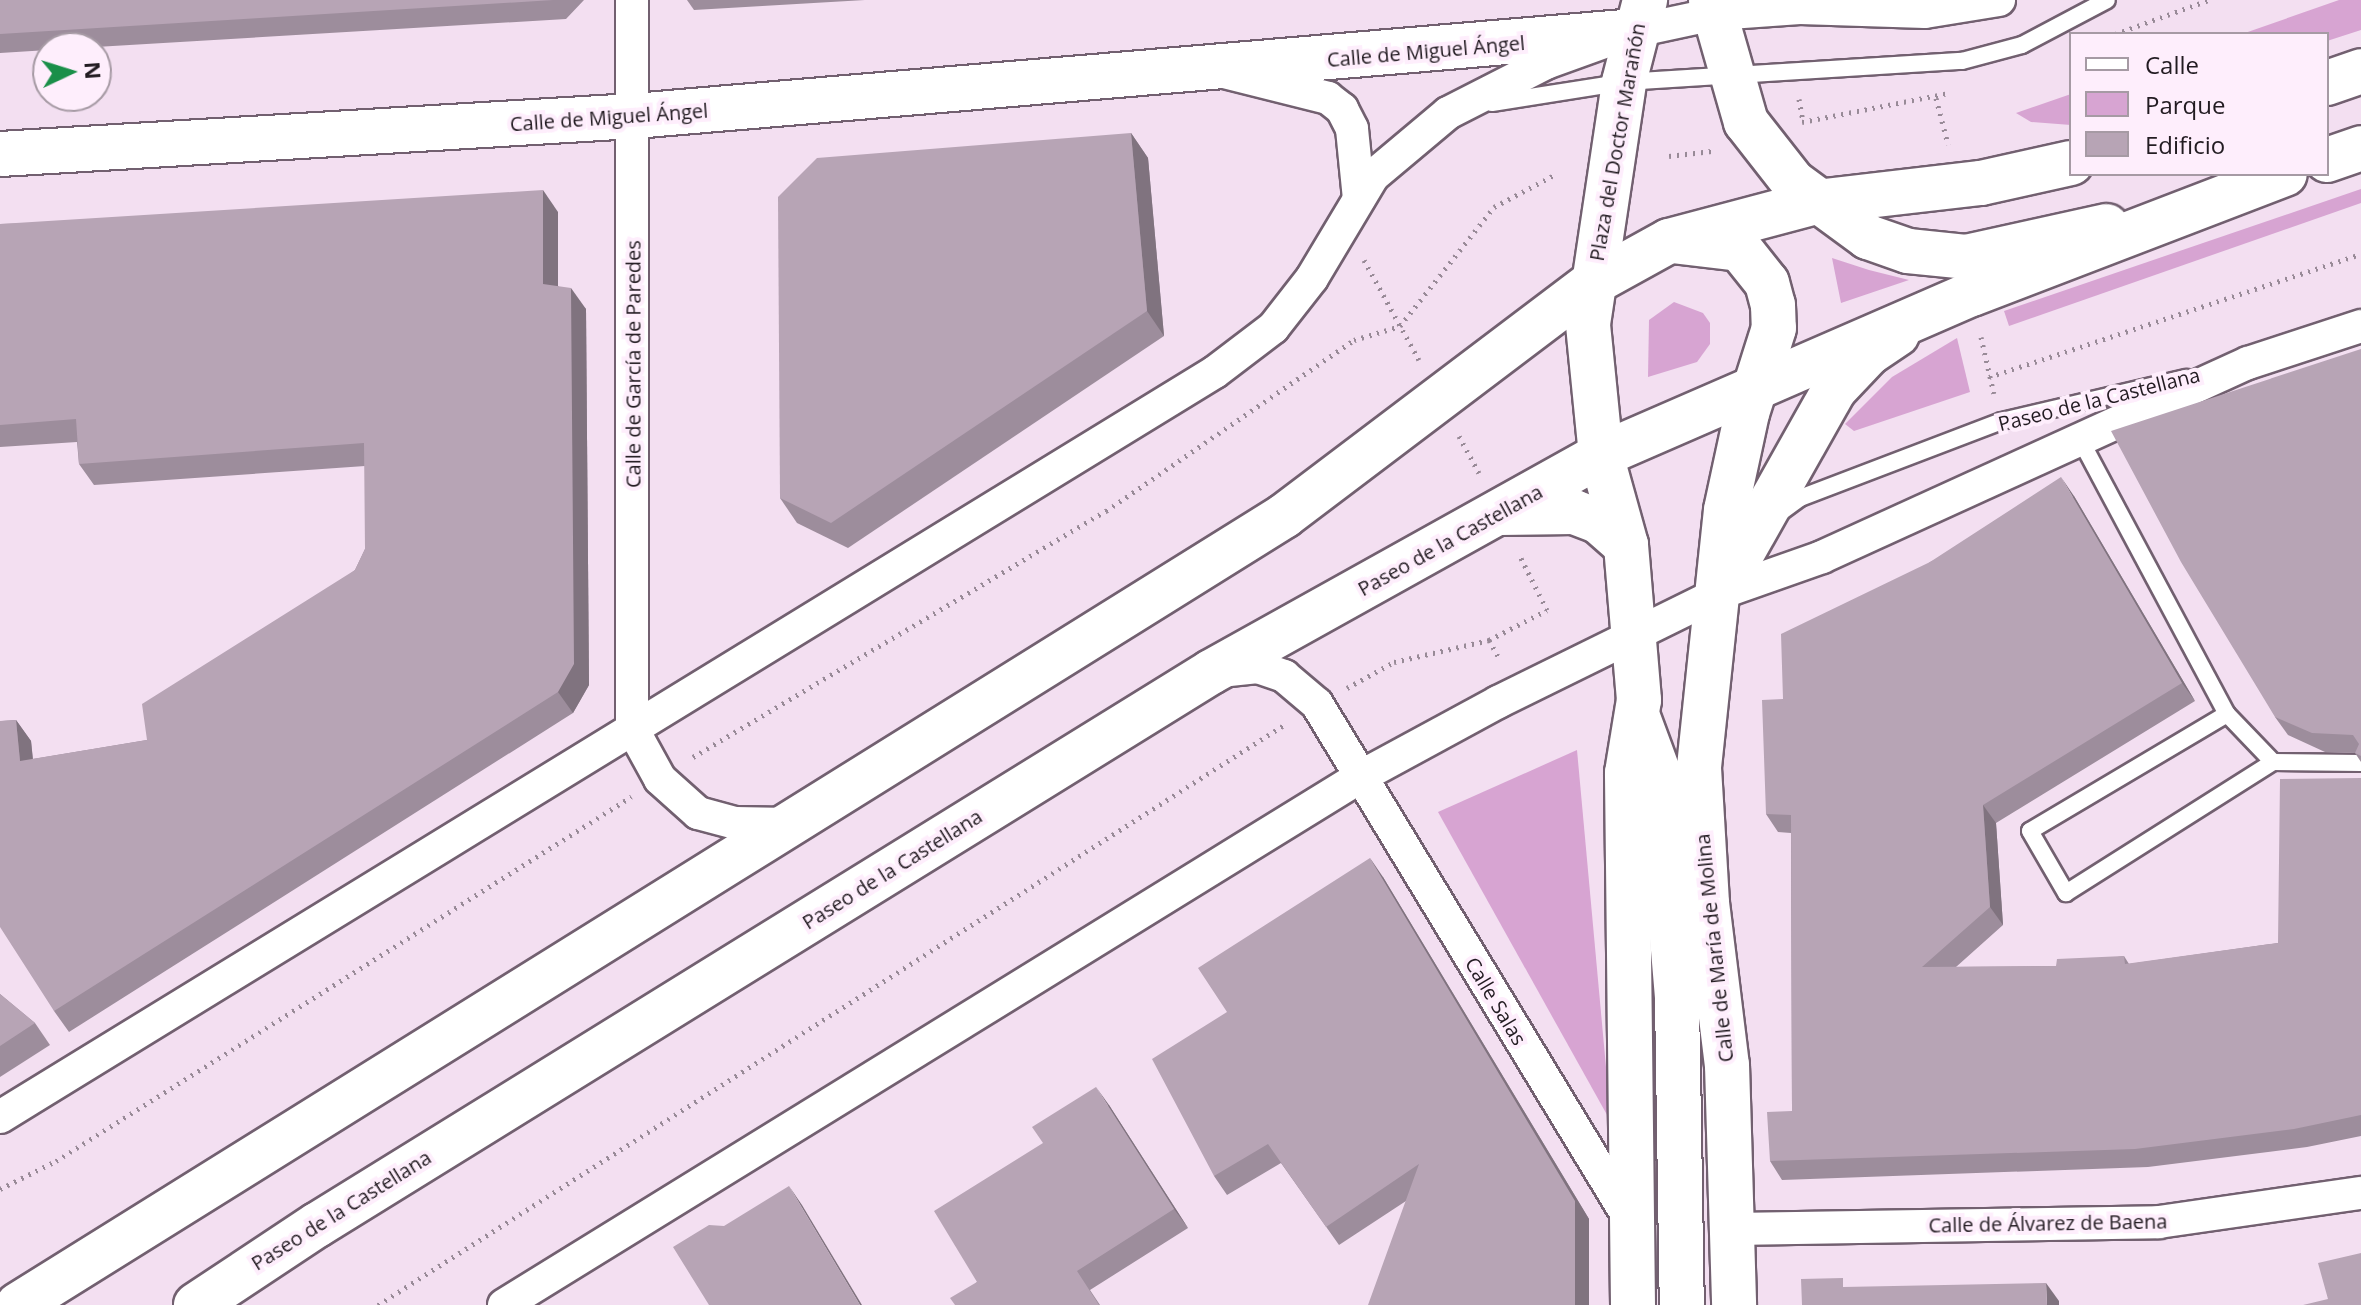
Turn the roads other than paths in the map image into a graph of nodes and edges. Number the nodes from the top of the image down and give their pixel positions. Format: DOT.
graph roads {
  1 [pos="632,0"];
  2 [pos="1999,0"];
  3 [pos="2107,0"];
  4 [pos="1713,7"];
  5 [pos="1640,15"];
  6 [pos="1217,70"];
  7 [pos="2361,71"];
  8 [pos="1730,75"];
  9 [pos="1624,82"];
  10 [pos="2329,82"];
  11 [pos="1448,113"];
  12 [pos="634,116"];
  13 [pos="2361,148"];
  14 [pos="0,154"];
  15 [pos="2329,159"];
  16 [pos="2069,163"];
  17 [pos="2279,176"];
  18 [pos="2211,198"];
  19 [pos="1359,199"];
  20 [pos="1816,202"];
  21 [pos="1669,241"];
  22 [pos="1591,284"];
  23 [pos="1927,314"];
  24 [pos="2361,326"];
  25 [pos="2248,363"];
  26 [pos="1756,385"];
  27 [pos="2080,439"];
  28 [pos="1601,455"];
  29 [pos="1500,513"];
  30 [pos="1626,545"];
  31 [pos="1720,593"];
  32 [pos="1634,631"];
  33 [pos="1211,672"];
  34 [pos="2227,714"];
  35 [pos="1639,720"];
  36 [pos="632,728"];
  37 [pos="2273,762"];
  38 [pos="2361,763"];
  39 [pos="1360,777"];
  40 [pos="789,824"];
  41 [pos="0,1117"];
  42 [pos="2361,1193"];
  43 [pos="1633,1224"];
  44 [pos="1733,1229"];
  45 [pos="18,1305"];
  46 [pos="196,1305"];
  47 [pos="504,1305"];
  48 [pos="1633,1305"];
  49 [pos="1682,1305"];
  50 [pos="1734,1305"];
  1 -- 12 [label="street, Calle de García de Paredes"];
  2 -- 4 [label="street"];
  3 -- 8 [label="lane"];
  4 -- 5 [label="street"];
  4 -- 8 [label="main road"];
  5 -- 6 [label="main road, Calle de Miguel Ángel"];
  5 -- 9 [label="main road, Plaza del Doctor Marañón"];
  5 -- 11 [label="street"];
  6 -- 12 [label="main road, Calle de Miguel Ángel"];
  6 -- 19 [label="street, Calle de Miguel Ángel"];
  7 -- 10 [label="main road"];
  8 -- 9 [label="lane"];
  8 -- 20 [label="main road"];
  9 -- 11 [label="lane"];
  9 -- 22 [label="main road, Plaza del Doctor Marañón"];
  11 -- 19 [label="street"];
  12 -- 14 [label="main road, Calle de Miguel Ángel"];
  12 -- 36 [label="street, Calle de García de Paredes"];
  13 -- 15 [label="main road"];
  16 -- 20 [label="main road"];
  17 -- 18 [label="main road"];
  18 -- 20 [label="main road"];
  18 -- 23 [label="main road"];
  19 -- 36 [label="street"];
  20 -- 21 [label="main road, Plaza del Doctor Marañón"];
  21 -- 22 [label="main road, Plaza del Doctor Marañón"];
  21 -- 26 [label="main road"];
  22 -- 28 [label="main road, Plaza del Doctor Marañón"];
  22 -- 40 [label="main road"];
  23 -- 26 [label="main road"];
  23 -- 31 [label="main road"];
  24 -- 25 [label="street, Paseo de la Castellana"];
  25 -- 27 [label="street, Paseo de la Castellana"];
  25 -- 31 [label="lane, Paseo de la Castellana"];
  26 -- 28 [label="main road"];
  26 -- 31 [label="main road"];
  27 -- 31 [label="street, Paseo de la Castellana"];
  27 -- 34 [label="lane"];
  28 -- 29 [label="main road, Paseo de la Castellana"];
  28 -- 30 [label="main road, Plaza del Doctor Marañón"];
  29 -- 30 [label="main road"];
  29 -- 33 [label="main road, Paseo de la Castellana"];
  30 -- 32 [label="main road, Plaza del Doctor Marañón"];
  31 -- 32 [label="street, Paseo de la Castellana"];
  31 -- 44 [label="main road, Calle de María de Molina"];
  32 -- 35 [label="main road, Calle de María de Molina"];
  32 -- 39 [label="street, Paseo de la Castellana"];
  33 -- 39 [label="street, Calle Salas"];
  33 -- 46 [label="main road, Paseo de la Castellana"];
  34 -- 37 [label="lane"];
  34 -- 37 [label="lane"];
  35 -- 43 [label="main road, Calle de María de Molina"];
  35 -- 49 [label="main road, Calle de María de Molina"];
  36 -- 40 [label="street"];
  36 -- 41 [label="street"];
  37 -- 38 [label="lane"];
  39 -- 43 [label="street, Calle Salas"];
  39 -- 47 [label="street, Paseo de la Castellana"];
  40 -- 45 [label="main road"];
  42 -- 44 [label="street, Calle de Álvarez de Baena"];
  43 -- 48 [label="main road, Calle de María de Molina"];
  44 -- 50 [label="main road, Calle de María de Molina"];
}
